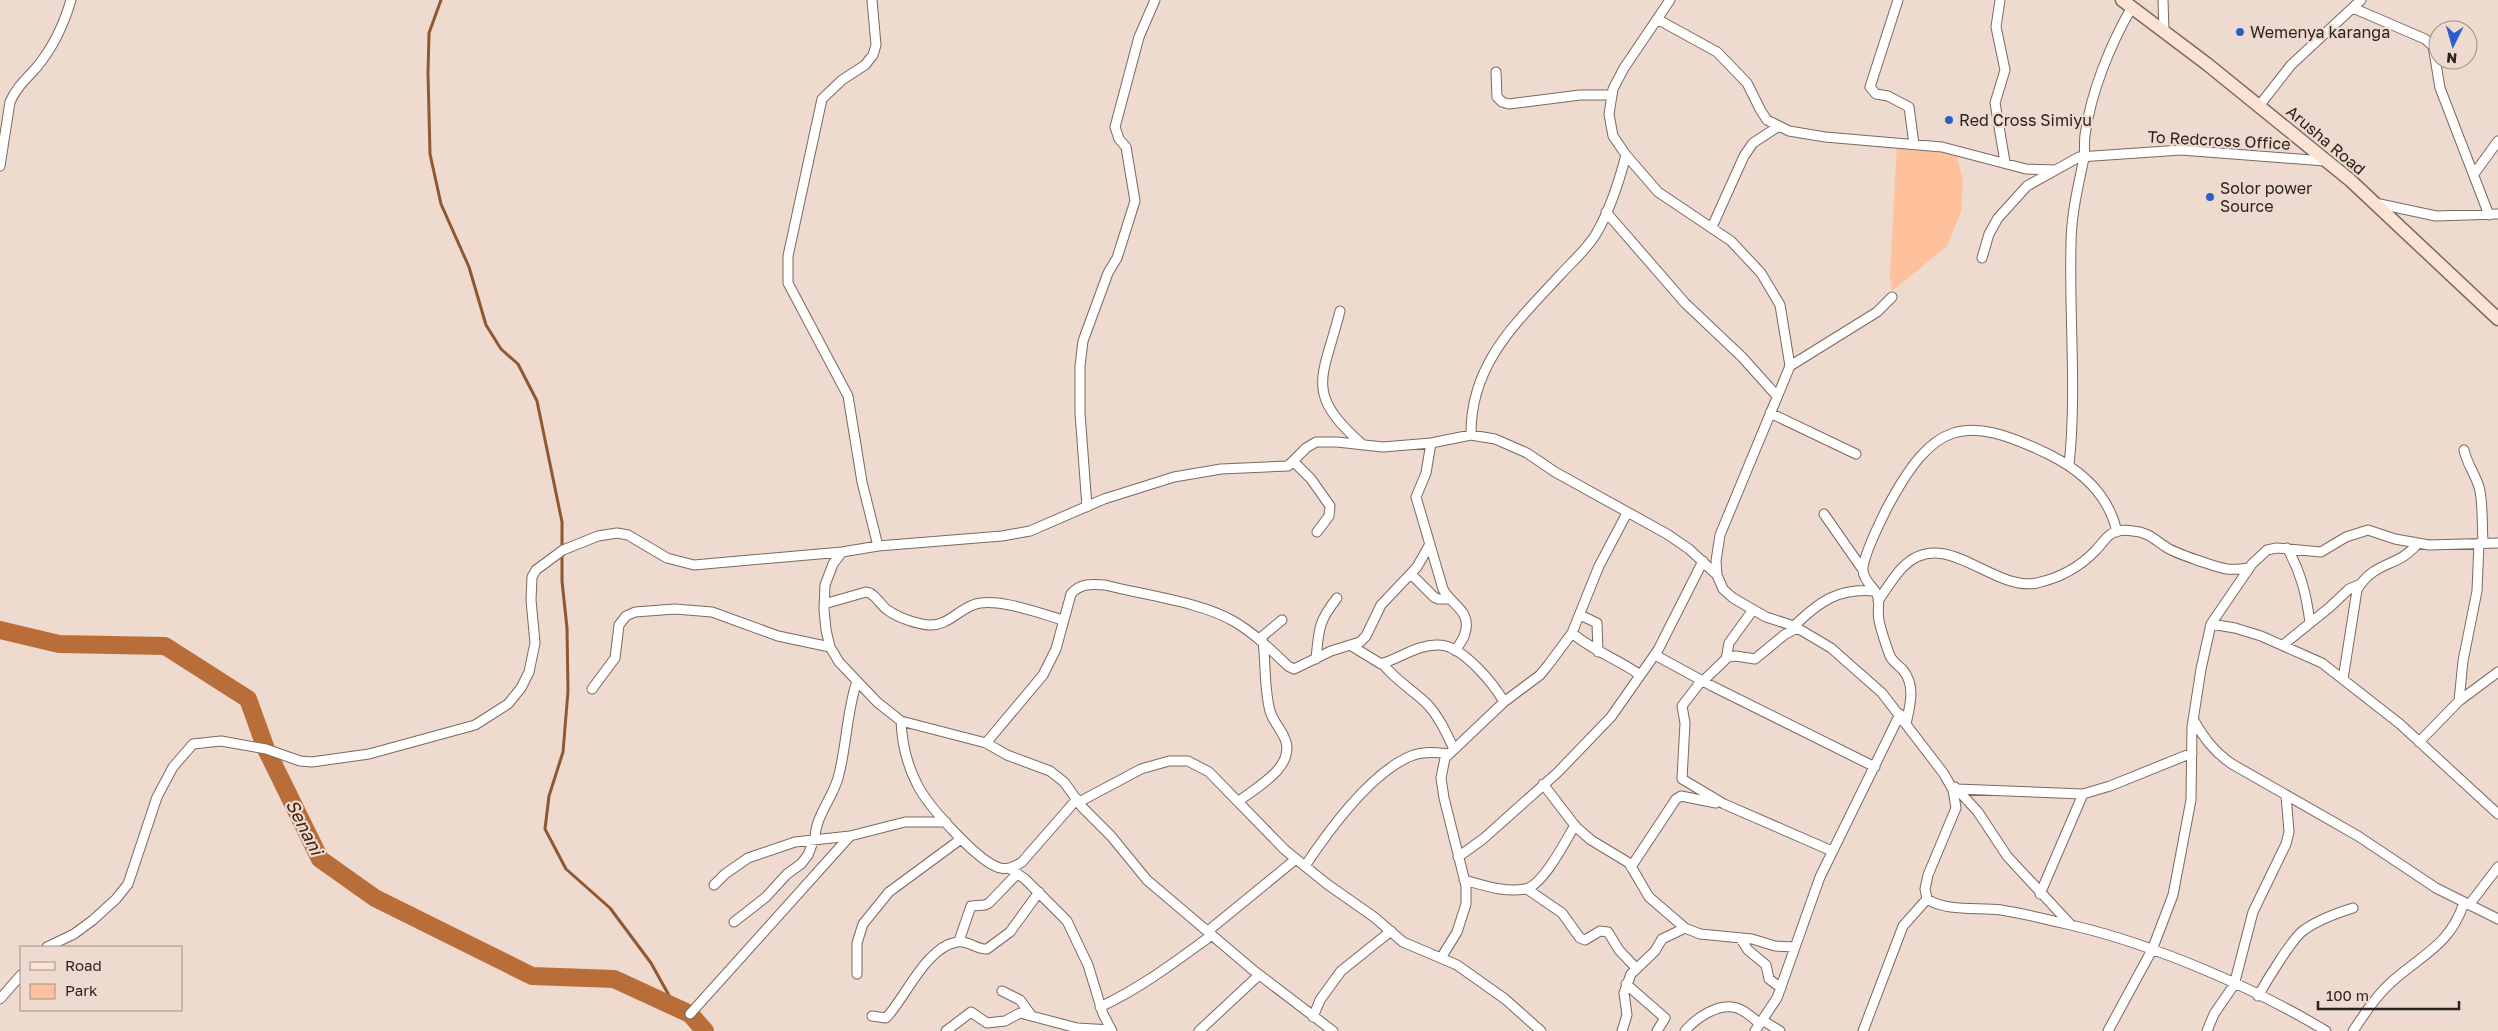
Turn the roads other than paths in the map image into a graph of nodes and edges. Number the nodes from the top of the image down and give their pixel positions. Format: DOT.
graph roads {
  1 [pos="72,0"];
  2 [pos="872,0"];
  3 [pos="1155,0"];
  4 [pos="1670,0"];
  5 [pos="1898,0"];
  6 [pos="2000,0"];
  7 [pos="2163,0"];
  8 [pos="2361,0"];
  9 [pos="2127,4"];
  10 [pos="2353,8"];
  11 [pos="1657,19"];
  12 [pos="2164,31"];
  13 [pos="1496,72"];
  14 [pos="1612,94"];
  15 [pos="2259,106"];
  16 [pos="1779,126"];
  17 [pos="2498,141"];
  18 [pos="1914,144"];
  19 [pos="1626,155"];
  20 [pos="2084,157"];
  21 [pos="2325,161"];
  22 [pos="2004,162"];
  23 [pos="0,166"];
  24 [pos="2055,170"];
  25 [pos="2474,174"];
  26 [pos="2374,203"];
  27 [pos="1606,212"];
  28 [pos="2494,216"];
  29 [pos="1712,227"];
  30 [pos="1982,258"];
  31 [pos="1892,297"];
  32 [pos="1340,311"];
  33 [pos="2498,319"];
  34 [pos="1790,366"];
  35 [pos="1777,396"];
  36 [pos="1770,413"];
  37 [pos="1471,436"];
  38 [pos="1431,443"];
  39 [pos="1363,445"];
  40 [pos="2464,450"];
  41 [pos="1856,454"];
  42 [pos="1294,462"];
  43 [pos="2069,465"];
  44 [pos="1087,507"];
  45 [pos="1627,513"];
  46 [pos="1824,514"];
  47 [pos="1317,532"];
  48 [pos="2117,532"];
  49 [pos="2418,543"];
  50 [pos="2481,543"];
  51 [pos="2498,543"];
  52 [pos="1430,544"];
  53 [pos="878,546"];
  54 [pos="2286,548"];
  55 [pos="842,552"];
  56 [pos="1703,561"];
  57 [pos="2249,568"];
  58 [pos="1863,570"];
  59 [pos="1412,574"];
  60 [pos="1717,574"];
  61 [pos="2361,584"];
  62 [pos="1875,590"];
  63 [pos="1337,598"];
  64 [pos="1450,599"];
  65 [pos="1878,601"];
  66 [pos="824,604"];
  67 [pos="1753,610"];
  68 [pos="1580,615"];
  69 [pos="1063,620"];
  70 [pos="1282,620"];
  71 [pos="2310,622"];
  72 [pos="2211,624"];
  73 [pos="1796,627"];
  74 [pos="1572,633"];
  75 [pos="1261,641"];
  76 [pos="1350,645"];
  77 [pos="2283,645"];
  78 [pos="830,647"];
  79 [pos="1456,651"];
  80 [pos="1598,652"];
  81 [pos="1655,655"];
  82 [pos="1316,659"];
  83 [pos="1726,659"];
  84 [pos="1382,663"];
  85 [pos="2498,672"];
  86 [pos="1640,675"];
  87 [pos="2344,678"];
  88 [pos="857,681"];
  89 [pos="1702,681"];
  90 [pos="592,689"];
  91 [pos="2459,701"];
  92 [pos="1504,702"];
  93 [pos="1900,714"];
  94 [pos="2194,719"];
  95 [pos="901,720"];
  96 [pos="1906,724"];
  97 [pos="2419,742"];
  98 [pos="986,743"];
  99 [pos="1451,751"];
  100 [pos="2192,753"];
  101 [pos="1875,767"];
  102 [pos="1949,782"];
  103 [pos="1543,784"];
  104 [pos="1957,789"];
  105 [pos="2083,794"];
  106 [pos="2286,795"];
  107 [pos="1078,800"];
  108 [pos="2498,800"];
  109 [pos="1239,801"];
  110 [pos="1725,804"];
  111 [pos="2490,806"];
  112 [pos="2498,814"];
  113 [pos="946,822"];
  114 [pos="1575,825"];
  115 [pos="850,836"];
  116 [pos="814,839"];
  117 [pos="961,839"];
  118 [pos="1832,852"];
  119 [pos="1458,857"];
  120 [pos="1296,859"];
  121 [pos="1305,866"];
  122 [pos="1631,867"];
  123 [pos="2498,867"];
  124 [pos="1009,868"];
  125 [pos="1017,874"];
  126 [pos="1464,880"];
  127 [pos="714,885"];
  128 [pos="1527,889"];
  129 [pos="1039,892"];
  130 [pos="2040,894"];
  131 [pos="1927,899"];
  132 [pos="2467,904"];
  133 [pos="2353,908"];
  134 [pos="2498,919"];
  135 [pos="734,922"];
  136 [pos="2071,925"];
  137 [pos="1685,928"];
  138 [pos="1391,931"];
  139 [pos="1210,933"];
  140 [pos="1740,938"];
  141 [pos="958,942"];
  142 [pos="49,946"];
  143 [pos="1795,947"];
  144 [pos="2152,950"];
  145 [pos="1441,958"];
  146 [pos="1636,968"];
  147 [pos="857,974"];
  148 [pos="1259,975"];
  149 [pos="20,976"];
  150 [pos="1626,984"];
  151 [pos="2234,985"];
  152 [pos="1781,988"];
  153 [pos="1002,991"];
  154 [pos="2258,996"];
  155 [pos="0,999"];
  156 [pos="1100,1006"];
  157 [pos="690,1014"];
  158 [pos="1031,1015"];
  159 [pos="872,1016"];
  160 [pos="1313,1017"];
  161 [pos="1759,1025"];
  162 [pos="1328,1030"];
  163 [pos="946,1031"];
  164 [pos="1112,1031"];
  165 [pos="1199,1031"];
  166 [pos="1541,1031"];
  167 [pos="1622,1031"];
  168 [pos="1657,1031"];
  169 [pos="1686,1031"];
  170 [pos="1780,1031"];
  171 [pos="1863,1031"];
  172 [pos="2108,1031"];
  173 [pos="2208,1031"];
  174 [pos="2326,1031"];
  175 [pos="2353,1031"];
  1 -- 23 [label="street"];
  2 -- 53 [label="street"];
  3 -- 44 [label="street"];
  4 -- 11 [label="street"];
  5 -- 18 [label="street"];
  6 -- 22 [label="street"];
  7 -- 12 [label="street"];
  8 -- 10 [label="street"];
  9 -- 12 [label="main road, Arusha Road"];
  9 -- 20 [label="street"];
  10 -- 15 [label="street"];
  10 -- 25 [label="street"];
  11 -- 14 [label="street"];
  11 -- 16 [label="street"];
  12 -- 15 [label="main road, Arusha Road"];
  13 -- 14 [label="street"];
  14 -- 19 [label="street"];
  15 -- 21 [label="main road, Arusha Road"];
  16 -- 18 [label="street"];
  16 -- 29 [label="street"];
  17 -- 25 [label="street"];
  18 -- 22 [label="street"];
  19 -- 27 [label="street"];
  19 -- 29 [label="street"];
  20 -- 21 [label="street, To Redcross Office"];
  20 -- 24 [label="street, To Redcross Office"];
  20 -- 43 [label="street"];
  21 -- 26 [label="main road, Arusha Road"];
  22 -- 24 [label="street"];
  24 -- 30 [label="street, To Redcross Office"];
  25 -- 28 [label="street"];
  26 -- 28 [label="street"];
  26 -- 33 [label="main road, Arusha Road"];
  27 -- 35 [label="street"];
  27 -- 37 [label="street"];
  29 -- 34 [label="street"];
  31 -- 34 [label="street"];
  32 -- 39 [label="street"];
  34 -- 35 [label="street"];
  35 -- 36 [label="street"];
  36 -- 41 [label="street"];
  36 -- 60 [label="street"];
  37 -- 38 [label="street"];
  37 -- 45 [label="street"];
  38 -- 39 [label="street"];
  38 -- 52 [label="street"];
  39 -- 42 [label="street"];
  40 -- 50 [label="street"];
  42 -- 44 [label="street"];
  42 -- 47 [label="street"];
  43 -- 48 [label="street"];
  43 -- 58 [label="street"];
  44 -- 53 [label="street"];
  45 -- 56 [label="street"];
  45 -- 68 [label="street"];
  46 -- 58 [label="street"];
  48 -- 57 [label="street"];
  48 -- 65 [label="street"];
  49 -- 50 [label="street"];
  49 -- 54 [label="street"];
  49 -- 61 [label="street"];
  50 -- 51 [label="street"];
  50 -- 91 [label="street"];
  52 -- 59 [label="street"];
  52 -- 64 [label="street"];
  53 -- 55 [label="street"];
  54 -- 57 [label="street"];
  54 -- 71 [label="street"];
  55 -- 66 [label="street"];
  55 -- 142 [label="street"];
  56 -- 60 [label="street"];
  56 -- 81 [label="street"];
  57 -- 72 [label="street"];
  58 -- 62 [label="street"];
  59 -- 64 [label="street"];
  59 -- 76 [label="street"];
  60 -- 67 [label="street"];
  61 -- 71 [label="street"];
  61 -- 87 [label="street"];
  62 -- 65 [label="street"];
  62 -- 73 [label="street"];
  63 -- 82 [label="street"];
  64 -- 79 [label="street"];
  65 -- 96 [label="street"];
  66 -- 69 [label="street"];
  66 -- 78 [label="street"];
  67 -- 73 [label="street"];
  67 -- 83 [label="street"];
  68 -- 74 [label="street"];
  68 -- 80 [label="street"];
  69 -- 75 [label="street"];
  69 -- 98 [label="street"];
  70 -- 75 [label="street"];
  71 -- 77 [label="street"];
  72 -- 77 [label="street"];
  72 -- 94 [label="street"];
  73 -- 83 [label="street"];
  73 -- 93 [label="street"];
  74 -- 80 [label="street"];
  74 -- 92 [label="street"];
  75 -- 82 [label="street"];
  75 -- 109 [label="street"];
  76 -- 82 [label="street"];
  76 -- 84 [label="street"];
  77 -- 87 [label="street"];
  78 -- 88 [label="street"];
  78 -- 90 [label="street"];
  79 -- 84 [label="street"];
  79 -- 92 [label="street"];
  80 -- 86 [label="street"];
  81 -- 86 [label="street"];
  81 -- 89 [label="street"];
  83 -- 89 [label="street"];
  84 -- 99 [label="street"];
  85 -- 91 [label="street"];
  86 -- 103 [label="street"];
  87 -- 97 [label="street"];
  88 -- 95 [label="street"];
  88 -- 116 [label="street"];
  89 -- 101 [label="street"];
  89 -- 110 [label="street"];
  91 -- 97 [label="street"];
  92 -- 99 [label="street"];
  93 -- 96 [label="street"];
  93 -- 101 [label="street"];
  94 -- 100 [label="street"];
  94 -- 106 [label="street"];
  95 -- 98 [label="street"];
  95 -- 113 [label="street"];
  96 -- 102 [label="street"];
  97 -- 111 [label="street"];
  98 -- 107 [label="street"];
  99 -- 119 [label="street"];
  99 -- 121 [label="street"];
  100 -- 105 [label="street"];
  100 -- 144 [label="street"];
  101 -- 118 [label="street"];
  102 -- 104 [label="street"];
  102 -- 131 [label="street"];
  103 -- 114 [label="street"];
  103 -- 119 [label="street"];
  104 -- 105 [label="street"];
  104 -- 130 [label="street"];
  105 -- 130 [label="street"];
  106 -- 132 [label="street"];
  106 -- 151 [label="street"];
  107 -- 109 [label="street"];
  107 -- 124 [label="street"];
  107 -- 139 [label="street"];
  108 -- 111 [label="street"];
  109 -- 120 [label="street"];
  110 -- 118 [label="street"];
  110 -- 122 [label="street"];
  111 -- 112 [label="street"];
  113 -- 115 [label="street"];
  113 -- 117 [label="street"];
  114 -- 122 [label="street"];
  114 -- 128 [label="street"];
  115 -- 116 [label="street"];
  115 -- 157 [label="street"];
  116 -- 127 [label="street"];
  116 -- 135 [label="street"];
  117 -- 124 [label="street"];
  117 -- 147 [label="street"];
  118 -- 143 [label="street"];
  119 -- 126 [label="street"];
  120 -- 121 [label="street"];
  120 -- 139 [label="street"];
  121 -- 138 [label="street"];
  122 -- 137 [label="street"];
  123 -- 132 [label="street"];
  124 -- 125 [label="street"];
  125 -- 129 [label="street"];
  125 -- 141 [label="street"];
  126 -- 128 [label="street"];
  126 -- 145 [label="street"];
  128 -- 146 [label="street"];
  129 -- 141 [label="street"];
  129 -- 156 [label="street"];
  130 -- 136 [label="street"];
  131 -- 136 [label="street"];
  131 -- 171 [label="street"];
  132 -- 134 [label="street"];
  132 -- 175 [label="street"];
  133 -- 154 [label="street"];
  136 -- 144 [label="street"];
  137 -- 140 [label="street"];
  137 -- 146 [label="street"];
  138 -- 145 [label="street"];
  138 -- 160 [label="street"];
  139 -- 148 [label="street"];
  139 -- 156 [label="street"];
  140 -- 143 [label="street"];
  140 -- 152 [label="street"];
  141 -- 159 [label="street"];
  143 -- 152 [label="street"];
  144 -- 151 [label="street"];
  144 -- 172 [label="street"];
  145 -- 166 [label="street"];
  146 -- 150 [label="street"];
  148 -- 160 [label="street"];
  148 -- 165 [label="street"];
  149 -- 155 [label="street"];
  150 -- 167 [label="street"];
  150 -- 168 [label="street"];
  151 -- 154 [label="street"];
  151 -- 173 [label="street"];
  152 -- 161 [label="street"];
  153 -- 158 [label="street"];
  154 -- 174 [label="street"];
  156 -- 164 [label="street"];
  158 -- 163 [label="street"];
  158 -- 164 [label="street"];
  160 -- 162 [label="street"];
  161 -- 169 [label="street"];
  161 -- 170 [label="street"];
}
